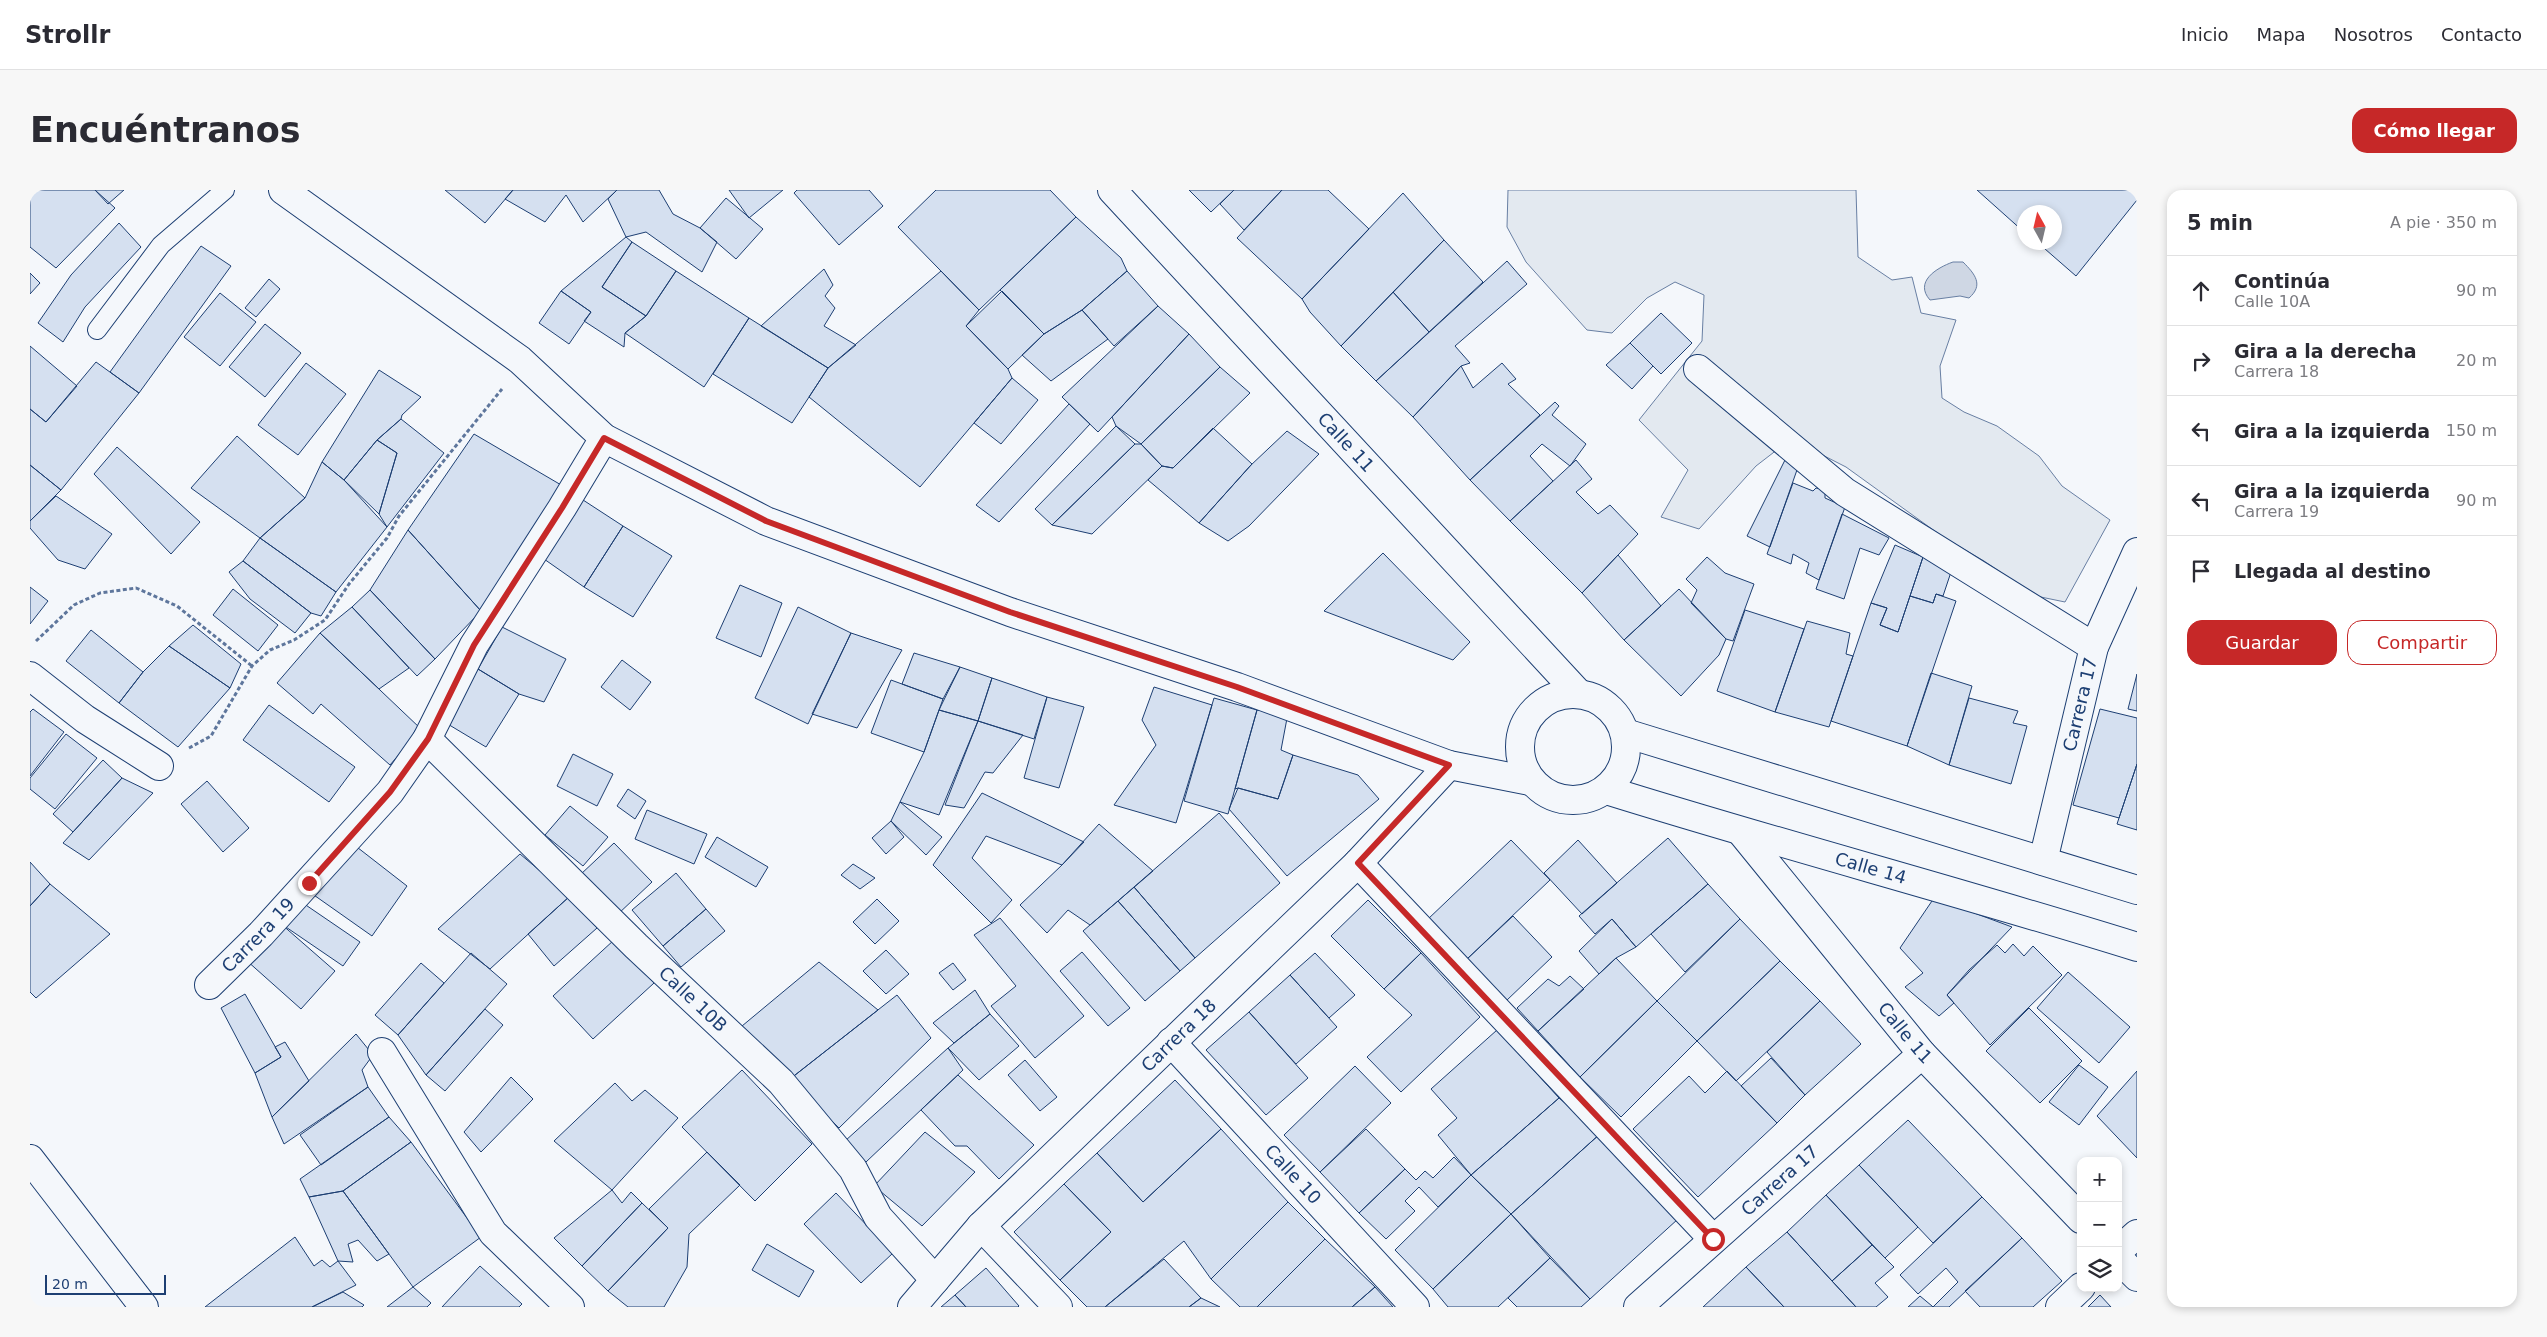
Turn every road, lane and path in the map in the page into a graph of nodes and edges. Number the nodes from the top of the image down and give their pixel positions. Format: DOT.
graph roads {
  1 [pos="226,190"];
  2 [pos="1112,190"];
  3 [pos="292,192"];
  4 [pos="96,330"];
  5 [pos="520,360"];
  6 [pos="1698,370"];
  7 [pos="604,438"];
  8 [pos="2137,552"];
  9 [pos="30,647"];
  10 [pos="2094,647"];
  11 [pos="252,666"];
  12 [pos="30,676"];
  13 [pos="1580,694"];
  14 [pos="1625,734"];
  15 [pos="428,739"];
  16 [pos="1449,765"];
  17 [pos="159,766"];
  18 [pos="1530,780"];
  19 [pos="1606,790"];
  20 [pos="1742,833"];
  21 [pos="2042,861"];
  22 [pos="1358,863"];
  23 [pos="2137,890"];
  24 [pos="2137,946"];
  25 [pos="209,985"];
  26 [pos="1171,1042"];
  27 [pos="382,1052"];
  28 [pos="1922,1054"];
  29 [pos="30,1159"];
  30 [pos="2077,1215"];
  31 [pos="981,1226"];
  32 [pos="2137,1234"];
  33 [pos="1713,1239"];
  34 [pos="2122,1247"];
  35 [pos="2122,1262"];
  36 [pos="2137,1277"];
  37 [pos="935,1280"];
  38 [pos="2077,1291"];
  39 [pos="144,1307"];
  40 [pos="570,1307"];
  41 [pos="912,1307"];
  42 [pos="1058,1307"];
  43 [pos="1415,1307"];
  44 [pos="1638,1307"];
  45 [pos="2060,1307"];
  1 -- 4 [label="lane"];
  2 -- 13 [label="street, Calle 11"];
  3 -- 5 [label="street"];
  5 -- 7 [label="street"];
  5 -- 11 [label="path"];
  6 -- 10 [label="street"];
  7 -- 15 [label="street, Carrera 19"];
  7 -- 16 [label="street"];
  8 -- 10 [label="street, Carrera 17"];
  9 -- 11 [label="path"];
  10 -- 21 [label="street, Carrera 17"];
  11 -- 17 [label="path"];
  12 -- 17 [label="street"];
  13 -- 14 [label="street"];
  13 -- 18 [label="street"];
  14 -- 19 [label="street"];
  14 -- 21 [label="street"];
  15 -- 25 [label="street, Carrera 19"];
  15 -- 37 [label="street, Calle 10B"];
  16 -- 18 [label="street"];
  16 -- 22 [label="street, Carrera 18"];
  18 -- 19 [label="street"];
  19 -- 20 [label="street, Calle 14"];
  20 -- 24 [label="street, Calle 14"];
  20 -- 28 [label="street, Calle 11"];
  21 -- 23 [label="street"];
  22 -- 26 [label="street, Carrera 18"];
  22 -- 33 [label="street"];
  26 -- 31 [label="street, Carrera 18"];
  26 -- 43 [label="street, Calle 10"];
  27 -- 40 [label="street"];
  28 -- 30 [label="street, Calle 11"];
  28 -- 33 [label="street, Carrera 17"];
  29 -- 39 [label="street"];
  31 -- 37 [label="street, Carrera 18"];
  31 -- 42 [label="street"];
  32 -- 34 [label="street"];
  33 -- 44 [label="street, Carrera 17"];
  35 -- 36 [label="street"];
  37 -- 41 [label="street, Carrera 18"];
  38 -- 45 [label="street"];
}
